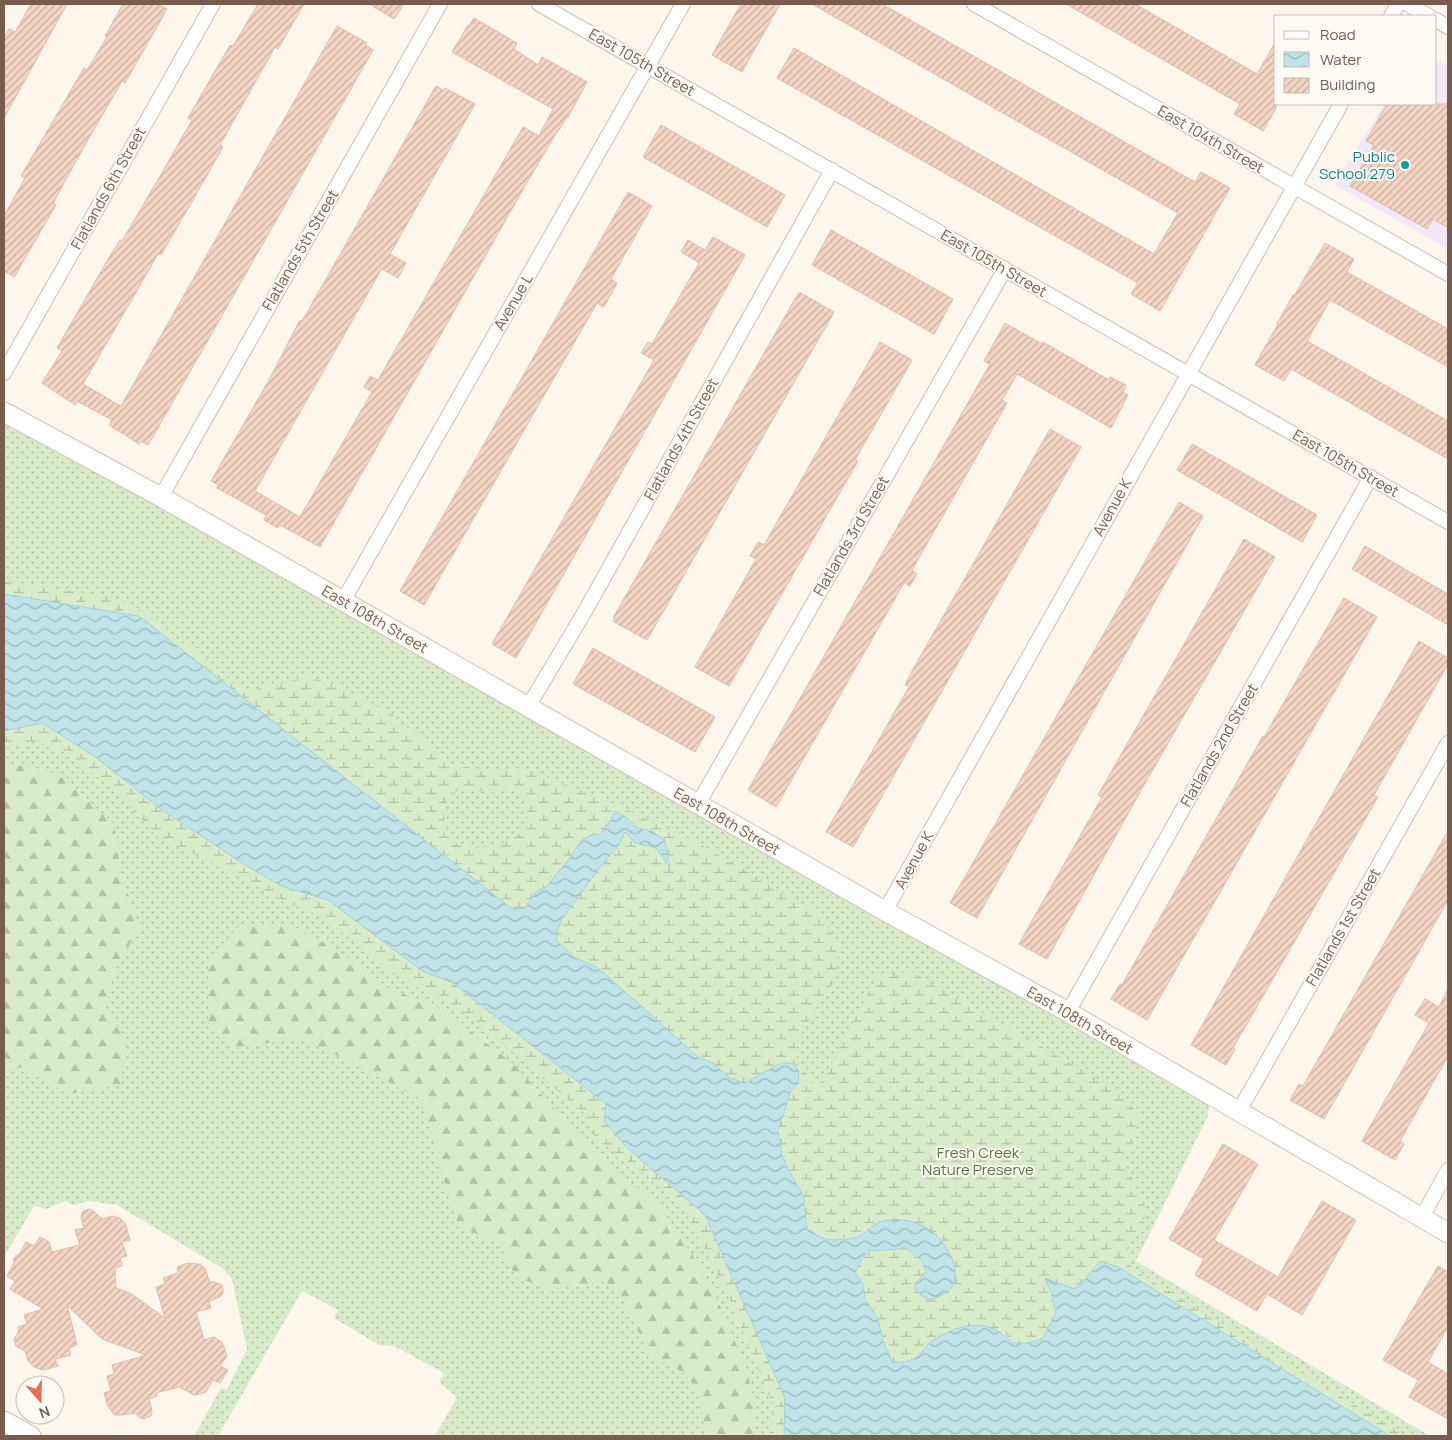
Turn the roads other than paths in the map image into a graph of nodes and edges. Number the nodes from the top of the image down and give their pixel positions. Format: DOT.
graph roads {
  1 [pos="212,4"];
  2 [pos="440,4"];
  3 [pos="539,4"];
  4 [pos="683,4"];
  5 [pos="974,4"];
  6 [pos="1398,4"];
  7 [pos="1407,4"];
  8 [pos="1392,15"];
  9 [pos="1427,15"];
  10 [pos="1437,21"];
  11 [pos="1448,27"];
  12 [pos="648,66"];
  13 [pos="1340,105"];
  14 [pos="832,170"];
  15 [pos="1294,186"];
  16 [pos="1004,268"];
  17 [pos="1448,274"];
  18 [pos="4,372"];
  19 [pos="1188,373"];
  20 [pos="4,412"];
  21 [pos="1371,477"];
  22 [pos="161,497"];
  23 [pos="1448,522"];
  24 [pos="343,601"];
  25 [pos="528,707"];
  26 [pos="1448,742"];
  27 [pos="698,804"];
  28 [pos="885,911"];
  29 [pos="1068,1012"];
  30 [pos="1238,1112"];
  31 [pos="1448,1170"];
  32 [pos="1422,1217"];
  33 [pos="1448,1232"];
  34 [pos="4,1421"];
  35 [pos="31,1436"];
  1 -- 18 [label="street, Flatlands 6th Street"];
  2 -- 22 [label="street, Flatlands 5th Street"];
  3 -- 12 [label="street, East 105th Street"];
  4 -- 12 [label="street, Avenue L"];
  5 -- 15 [label="street, East 104th Street"];
  6 -- 8 [label="street"];
  7 -- 9 [label="street"];
  10 -- 11 [label="street"];
  12 -- 14 [label="street, East 105th Street"];
  12 -- 24 [label="street, Avenue L"];
  13 -- 15 [label="street, Avenue K"];
  14 -- 16 [label="street, East 105th Street"];
  14 -- 25 [label="street, Flatlands 4th Street"];
  15 -- 17 [label="street, East 104th Street"];
  15 -- 19 [label="street, Avenue K"];
  16 -- 19 [label="street, East 105th Street"];
  16 -- 27 [label="street, Flatlands 3rd Street"];
  19 -- 21 [label="street, East 105th Street"];
  19 -- 28 [label="street, Avenue K"];
  20 -- 22 [label="street, East 108th Street"];
  21 -- 23 [label="street, East 105th Street"];
  21 -- 29 [label="street, Flatlands 2nd Street"];
  22 -- 24 [label="street, East 108th Street"];
  24 -- 25 [label="street, East 108th Street"];
  25 -- 27 [label="street, East 108th Street"];
  26 -- 30 [label="street, Flatlands 1st Street"];
  27 -- 28 [label="street, East 108th Street"];
  28 -- 29 [label="street, East 108th Street"];
  29 -- 30 [label="street, East 108th Street"];
  30 -- 32 [label="street, East 108th Street"];
  31 -- 32 [label="street"];
  32 -- 33 [label="street, East 108th Street"];
  34 -- 35 [label="street"];
}
